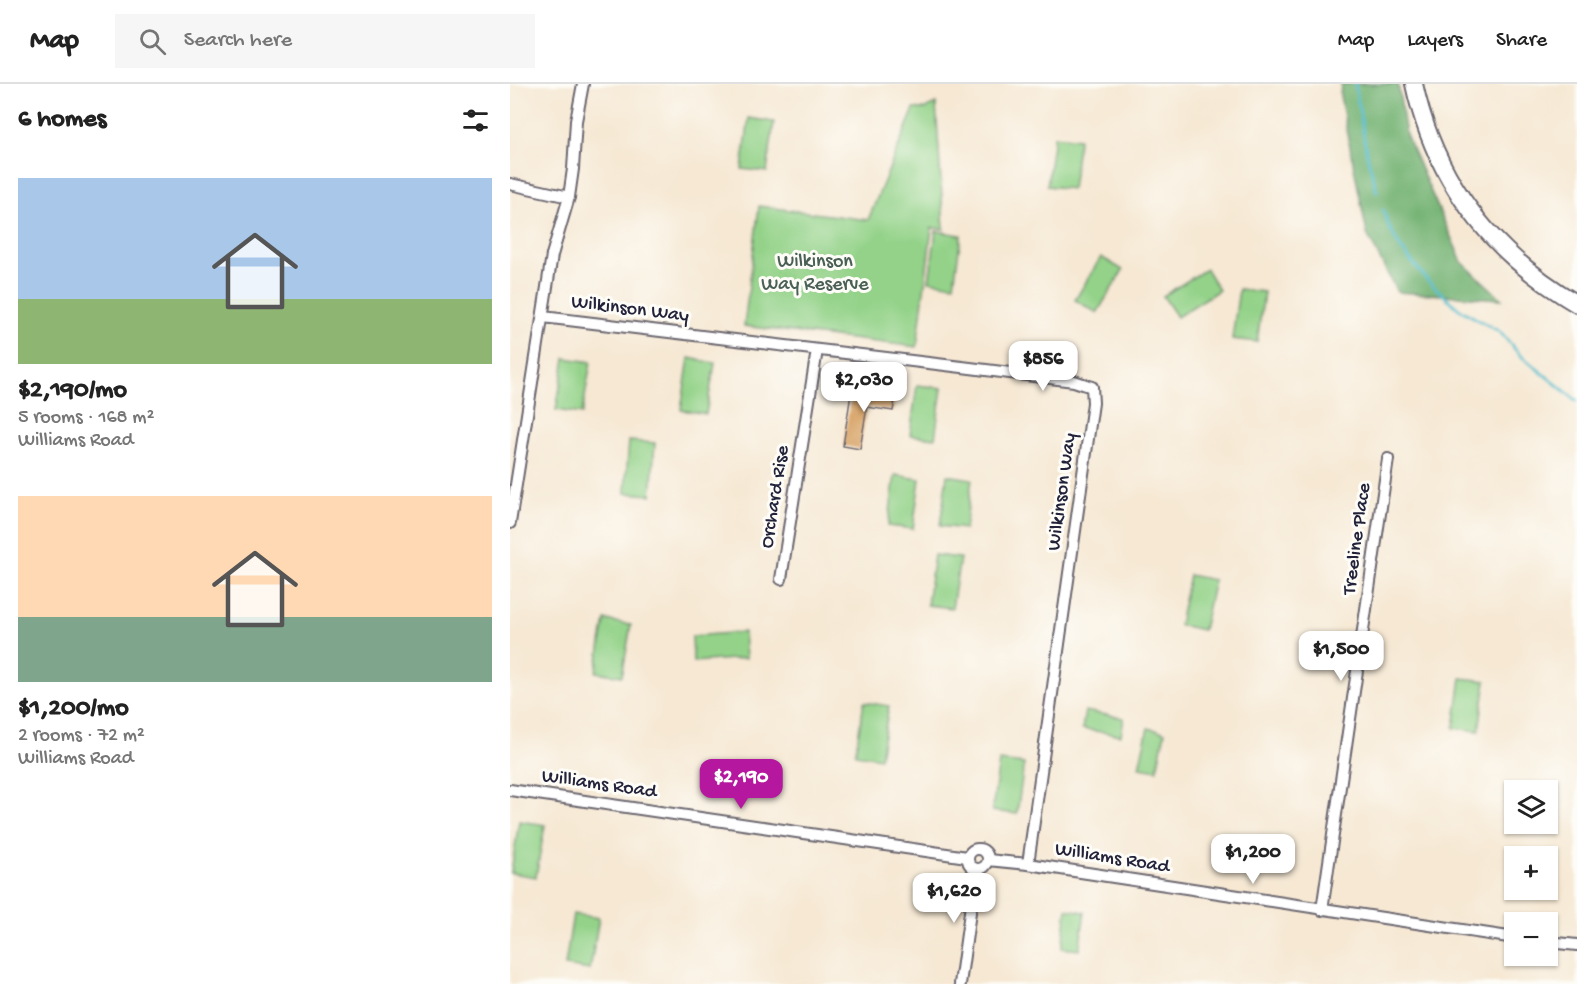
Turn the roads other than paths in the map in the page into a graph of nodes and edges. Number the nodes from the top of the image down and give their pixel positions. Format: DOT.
graph roads {
  1 [pos="583,84"];
  2 [pos="1414,84"];
  3 [pos="510,184"];
  4 [pos="569,197"];
  5 [pos="1577,304"];
  6 [pos="543,317"];
  7 [pos="817,350"];
  8 [pos="1388,459"];
  9 [pos="510,523"];
  10 [pos="781,579"];
  11 [pos="510,790"];
  12 [pos="967,857"];
  13 [pos="988,860"];
  14 [pos="1028,864"];
  15 [pos="976,869"];
  16 [pos="1322,910"];
  17 [pos="1504,936"];
  18 [pos="1558,943"];
  19 [pos="1577,945"];
  20 [pos="960,984"];
  1 -- 4 [label="street"];
  2 -- 5 [label="main road"];
  3 -- 4 [label="street"];
  4 -- 6 [label="street"];
  6 -- 7 [label="street, Wilkinson Way"];
  6 -- 9 [label="street"];
  7 -- 10 [label="street, Orchard Rise"];
  7 -- 14 [label="street, Wilkinson Way"];
  8 -- 16 [label="street, Treeline Place"];
  11 -- 12 [label="street, Williams Road"];
  12 -- 13 [label="street"];
  12 -- 15 [label="street"];
  13 -- 14 [label="street, Williams Road"];
  13 -- 15 [label="street"];
  14 -- 16 [label="street, Williams Road"];
  15 -- 20 [label="street"];
  16 -- 17 [label="street, Williams Road"];
  18 -- 19 [label="street"];
}
